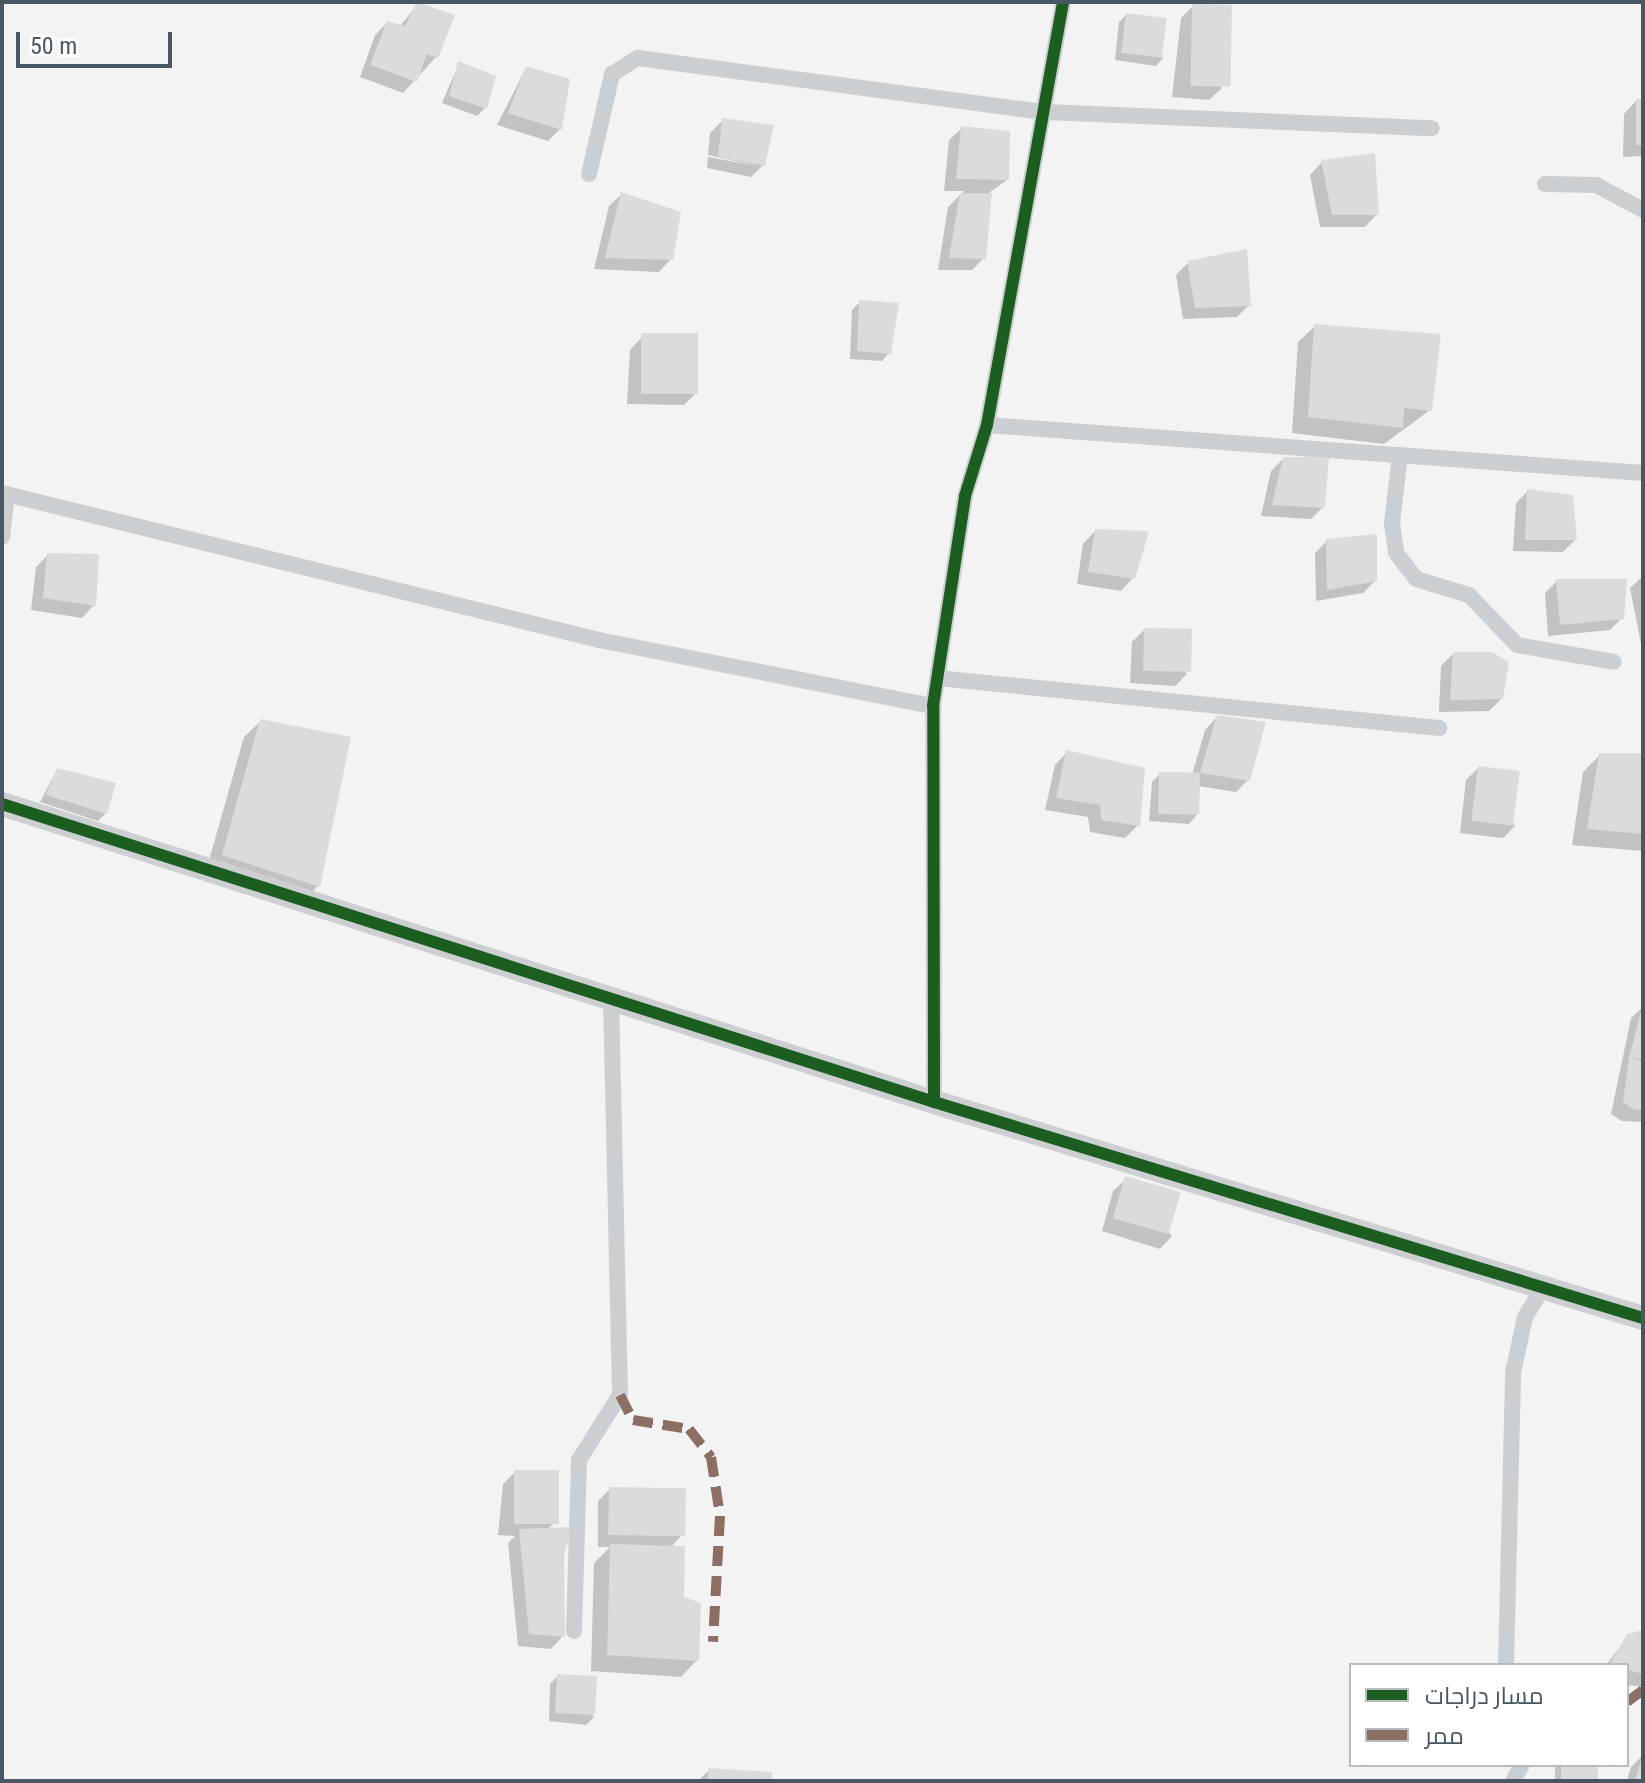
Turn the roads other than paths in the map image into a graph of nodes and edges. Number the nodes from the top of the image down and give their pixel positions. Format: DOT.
graph roads {
  1 [pos="1063,2"];
  2 [pos="1045,112"];
  3 [pos="1432,128"];
  4 [pos="589,174"];
  5 [pos="1545,184"];
  6 [pos="1643,210"];
  7 [pos="987,425"];
  8 [pos="1400,455"];
  9 [pos="1643,473"];
  10 [pos="5,493"];
  11 [pos="2,537"];
  12 [pos="1614,662"];
  13 [pos="937,678"];
  14 [pos="933,706"];
  15 [pos="1440,728"];
  16 [pos="2,804"];
  17 [pos="611,999"];
  18 [pos="934,1102"];
  19 [pos="1545,1285"];
  20 [pos="1643,1318"];
  21 [pos="574,1631"];
  22 [pos="1506,1663"];
  1 -- 2 [label="street"];
  2 -- 3 [label="street"];
  2 -- 4 [label="street"];
  2 -- 7 [label="street"];
  5 -- 6 [label="street"];
  7 -- 8 [label="street"];
  7 -- 13 [label="street"];
  8 -- 9 [label="street"];
  8 -- 12 [label="street"];
  10 -- 11 [label="street"];
  10 -- 14 [label="street"];
  13 -- 14 [label="street"];
  13 -- 15 [label="street"];
  14 -- 18 [label="street"];
  16 -- 17 [label="street"];
  17 -- 18 [label="street"];
  17 -- 21 [label="street"];
  18 -- 19 [label="street"];
  19 -- 20 [label="street"];
  19 -- 22 [label="street"];
}
